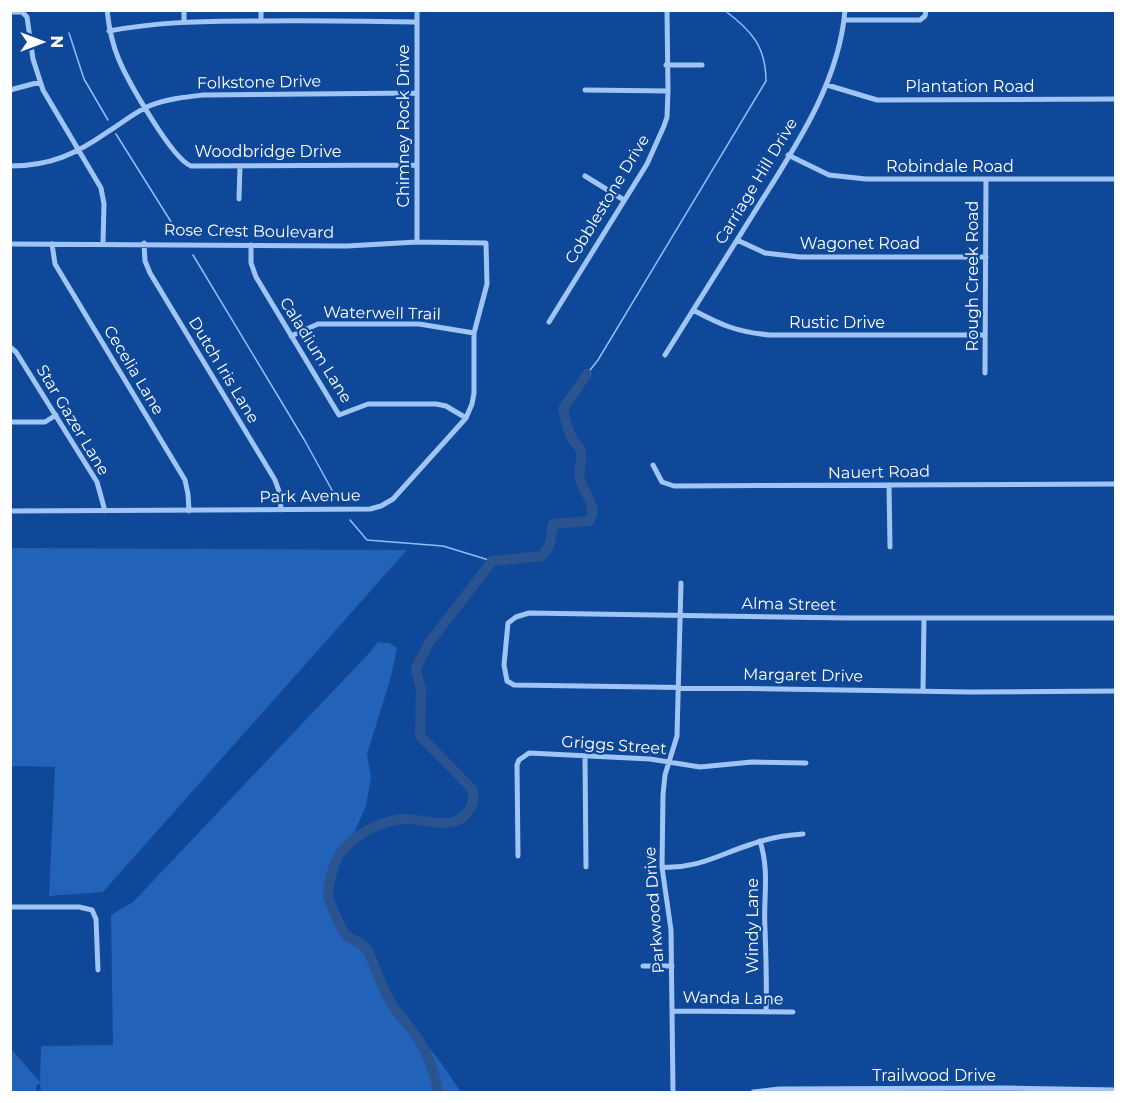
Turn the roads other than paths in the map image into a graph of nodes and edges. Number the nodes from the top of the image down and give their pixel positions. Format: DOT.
graph roads {
  1 [pos="107,10"];
  2 [pos="184,10"];
  3 [pos="261,10"];
  4 [pos="340,10"];
  5 [pos="417,10"];
  6 [pos="667,10"];
  7 [pos="845,10"];
  8 [pos="926,10"];
  9 [pos="10,12"];
  10 [pos="340,20"];
  11 [pos="844,20"];
  12 [pos="184,21"];
  13 [pos="261,21"];
  14 [pos="417,22"];
  15 [pos="109,31"];
  16 [pos="666,65"];
  17 [pos="702,65"];
  18 [pos="40,82"];
  19 [pos="827,85"];
  20 [pos="10,90"];
  21 [pos="585,90"];
  22 [pos="668,91"];
  23 [pos="417,93"];
  24 [pos="1116,99"];
  25 [pos="146,107"];
  26 [pos="79,150"];
  27 [pos="788,155"];
  28 [pos="417,165"];
  29 [pos="10,166"];
  30 [pos="240,166"];
  31 [pos="585,176"];
  32 [pos="1116,178"];
  33 [pos="986,179"];
  34 [pos="239,199"];
  35 [pos="624,200"];
  36 [pos="737,240"];
  37 [pos="417,242"];
  38 [pos="103,243"];
  39 [pos="144,243"];
  40 [pos="486,243"];
  41 [pos="10,244"];
  42 [pos="52,244"];
  43 [pos="250,246"];
  44 [pos="986,257"];
  45 [pos="693,310"];
  46 [pos="549,322"];
  47 [pos="474,333"];
  48 [pos="985,335"];
  49 [pos="291,336"];
  50 [pos="10,347"];
  51 [pos="665,355"];
  52 [pos="985,373"];
  53 [pos="56,415"];
  54 [pos="466,418"];
  55 [pos="10,422"];
  56 [pos="653,465"];
  57 [pos="1116,484"];
  58 [pos="889,485"];
  59 [pos="189,510"];
  60 [pos="281,510"];
  61 [pos="10,511"];
  62 [pos="105,511"];
  63 [pos="890,547"];
  64 [pos="681,583"];
  65 [pos="679,616"];
  66 [pos="924,618"];
  67 [pos="1116,618"];
  68 [pos="504,665"];
  69 [pos="679,687"];
  70 [pos="923,691"];
  71 [pos="1116,691"];
  72 [pos="585,757"];
  73 [pos="668,762"];
  74 [pos="806,763"];
  75 [pos="803,834"];
  76 [pos="760,842"];
  77 [pos="518,856"];
  78 [pos="586,867"];
  79 [pos="662,867"];
  80 [pos="10,907"];
  81 [pos="643,966"];
  82 [pos="672,966"];
  83 [pos="98,970"];
  84 [pos="672,1011"];
  85 [pos="766,1012"];
  86 [pos="793,1012"];
  87 [pos="1004,1090"];
  88 [pos="1116,1090"];
  89 [pos="1081,1091"];
  90 [pos="673,1092"];
  91 [pos="753,1092"];
  1 -- 15 [label="street, Woodbridge Drive"];
  2 -- 12 [label="street"];
  3 -- 13 [label="street"];
  4 -- 10 [label="street"];
  5 -- 14 [label="street, Chimney Rock Drive"];
  6 -- 16 [label="street, Cobblestone Drive"];
  7 -- 11 [label="street, Carriage Hill Drive"];
  8 -- 11 [label="street"];
  9 -- 18 [label="street"];
  10 -- 13 [label="street"];
  10 -- 14 [label="street"];
  11 -- 19 [label="street, Carriage Hill Drive"];
  12 -- 13 [label="street"];
  12 -- 15 [label="street"];
  14 -- 23 [label="street, Chimney Rock Drive"];
  15 -- 25 [label="street, Woodbridge Drive"];
  16 -- 17 [label="street"];
  16 -- 22 [label="street, Cobblestone Drive"];
  18 -- 20 [label="street"];
  18 -- 26 [label="street"];
  19 -- 24 [label="street, Plantation Road"];
  19 -- 27 [label="street, Carriage Hill Drive"];
  21 -- 22 [label="street"];
  22 -- 35 [label="street, Cobblestone Drive"];
  23 -- 25 [label="street, Folkstone Drive"];
  23 -- 28 [label="street, Chimney Rock Drive"];
  25 -- 26 [label="street, Folkstone Drive"];
  25 -- 30 [label="street, Woodbridge Drive"];
  26 -- 29 [label="street, Folkstone Drive"];
  26 -- 38 [label="street"];
  27 -- 33 [label="street, Robindale Road"];
  27 -- 36 [label="street, Carriage Hill Drive"];
  28 -- 30 [label="street, Woodbridge Drive"];
  28 -- 37 [label="street, Chimney Rock Drive"];
  30 -- 34 [label="street"];
  31 -- 35 [label="street"];
  32 -- 33 [label="street, Robindale Road"];
  33 -- 44 [label="street, Rough Creek Road"];
  35 -- 46 [label="street, Cobblestone Drive"];
  36 -- 44 [label="street, Wagonet Road"];
  36 -- 45 [label="street, Carriage Hill Drive"];
  37 -- 40 [label="street, Rose Crest Boulevard"];
  37 -- 43 [label="street, Rose Crest Boulevard"];
  38 -- 39 [label="street, Rose Crest Boulevard"];
  38 -- 42 [label="street, Rose Crest Boulevard"];
  39 -- 43 [label="street, Rose Crest Boulevard"];
  39 -- 60 [label="street, Dutch Iris Lane"];
  40 -- 47 [label="street, Park Avenue"];
  41 -- 42 [label="street, Rose Crest Boulevard"];
  42 -- 59 [label="street, Cecelia Lane"];
  43 -- 49 [label="street, Caladium Lane"];
  44 -- 48 [label="street, Rough Creek Road"];
  45 -- 48 [label="street, Rustic Drive"];
  45 -- 51 [label="street, Carriage Hill Drive"];
  47 -- 49 [label="street, Waterwell Trail"];
  47 -- 54 [label="street, Park Avenue"];
  48 -- 52 [label="street, Rough Creek Road"];
  49 -- 54 [label="street, Caladium Lane"];
  50 -- 53 [label="street, Star Gazer Lane"];
  53 -- 55 [label="street"];
  53 -- 62 [label="street, Star Gazer Lane"];
  54 -- 60 [label="street, Park Avenue"];
  56 -- 58 [label="street, Nauert Road"];
  57 -- 58 [label="street, Nauert Road"];
  58 -- 63 [label="street"];
  59 -- 60 [label="street, Park Avenue"];
  59 -- 62 [label="street, Park Avenue"];
  61 -- 62 [label="street, Park Avenue"];
  64 -- 65 [label="street, Parkwood Drive"];
  65 -- 66 [label="street, Alma Street"];
  65 -- 68 [label="street, Alma Street"];
  65 -- 69 [label="street, Parkwood Drive"];
  66 -- 67 [label="street, Alma Street"];
  66 -- 70 [label="street"];
  68 -- 69 [label="street, Margaret Drive"];
  69 -- 70 [label="street, Margaret Drive"];
  69 -- 73 [label="street, Parkwood Drive"];
  70 -- 71 [label="street, Margaret Drive"];
  72 -- 73 [label="street, Griggs Street"];
  72 -- 77 [label="street, Griggs Street"];
  72 -- 78 [label="street"];
  73 -- 74 [label="street, Griggs Street"];
  73 -- 79 [label="street, Parkwood Drive"];
  75 -- 76 [label="street"];
  76 -- 79 [label="street"];
  76 -- 85 [label="street, Windy Lane"];
  79 -- 82 [label="street, Parkwood Drive"];
  80 -- 83 [label="street"];
  81 -- 82 [label="street, Wanda Lane"];
  82 -- 84 [label="street, Parkwood Drive"];
  84 -- 85 [label="street, Wanda Lane"];
  84 -- 90 [label="street, Parkwood Drive"];
  85 -- 86 [label="street, Wanda Lane"];
  87 -- 89 [label="street, Trailwood Drive"];
  87 -- 91 [label="street, Trailwood Drive"];
  88 -- 89 [label="street, Trailwood Drive"];
}
